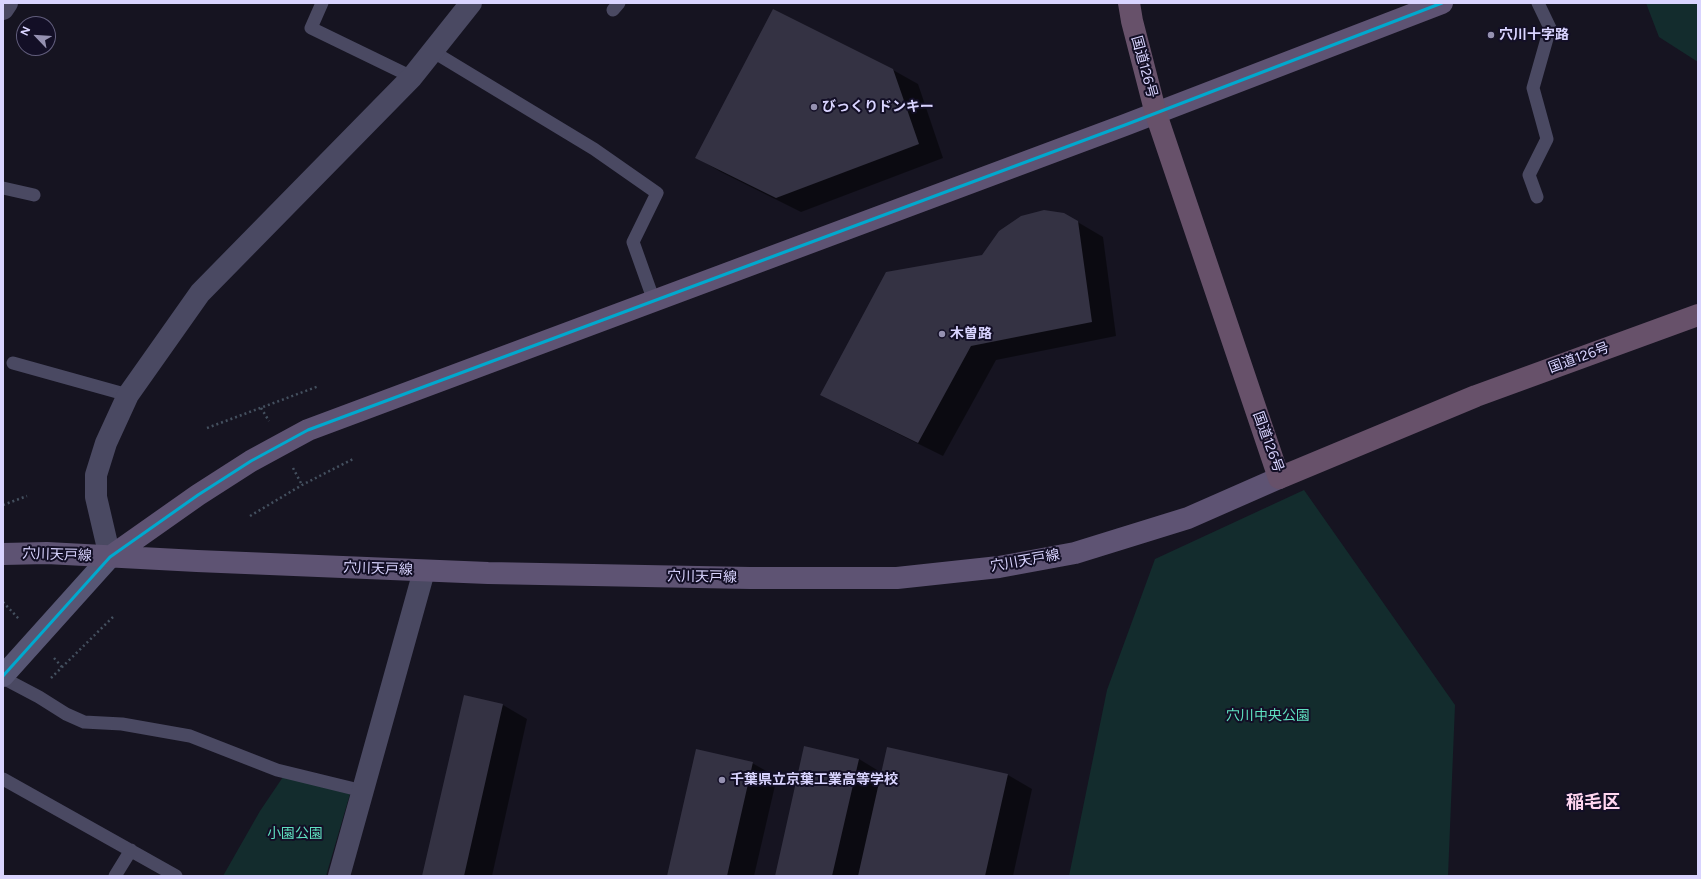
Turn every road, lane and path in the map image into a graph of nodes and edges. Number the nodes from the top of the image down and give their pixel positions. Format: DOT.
graph roads {
  1 [pos="7,3"];
  2 [pos="322,3"];
  3 [pos="471,3"];
  4 [pos="1129,3"];
  5 [pos="1442,3"];
  6 [pos="1538,3"];
  7 [pos="3,9"];
  8 [pos="432,51"];
  9 [pos="412,77"];
  10 [pos="1156,114"];
  11 [pos="3,188"];
  12 [pos="34,195"];
  13 [pos="1537,197"];
  14 [pos="654,301"];
  15 [pos="1698,315"];
  16 [pos="13,363"];
  17 [pos="319,386"];
  18 [pos="128,395"];
  19 [pos="207,428"];
  20 [pos="355,458"];
  21 [pos="1280,478"];
  22 [pos="27,496"];
  23 [pos="3,505"];
  24 [pos="250,516"];
  25 [pos="3,554"];
  26 [pos="110,557"];
  27 [pos="424,571"];
  28 [pos="113,617"];
  29 [pos="3,677"];
  30 [pos="51,678"];
  31 [pos="3,779"];
  32 [pos="363,791"];
  33 [pos="131,850"];
  34 [pos="115,876"];
  35 [pos="176,876"];
  36 [pos="339,876"];
  1 -- 7 [label="street"];
  2 -- 9 [label="lane"];
  3 -- 8 [label="street"];
  4 -- 10 [label="highway, 国道126号"];
  5 -- 10 [label="main road, 穴川天戸線"];
  6 -- 13 [label="lane"];
  8 -- 9 [label="street"];
  8 -- 14 [label="lane"];
  9 -- 18 [label="street"];
  10 -- 14 [label="main road, 穴川天戸線"];
  10 -- 21 [label="highway, 国道126号"];
  11 -- 12 [label="lane"];
  14 -- 26 [label="main road, 穴川天戸線"];
  15 -- 21 [label="highway, 国道126号"];
  16 -- 18 [label="lane"];
  17 -- 19 [label="path"];
  18 -- 26 [label="street"];
  20 -- 24 [label="path"];
  21 -- 27 [label="main road, 穴川天戸線"];
  22 -- 23 [label="path"];
  25 -- 26 [label="main road, 穴川天戸線"];
  26 -- 27 [label="main road, 穴川天戸線"];
  26 -- 29 [label="main road"];
  27 -- 32 [label="street"];
  28 -- 30 [label="path"];
  29 -- 32 [label="lane"];
  31 -- 33 [label="lane"];
  32 -- 36 [label="street"];
  33 -- 34 [label="lane"];
  33 -- 35 [label="lane"];
}
